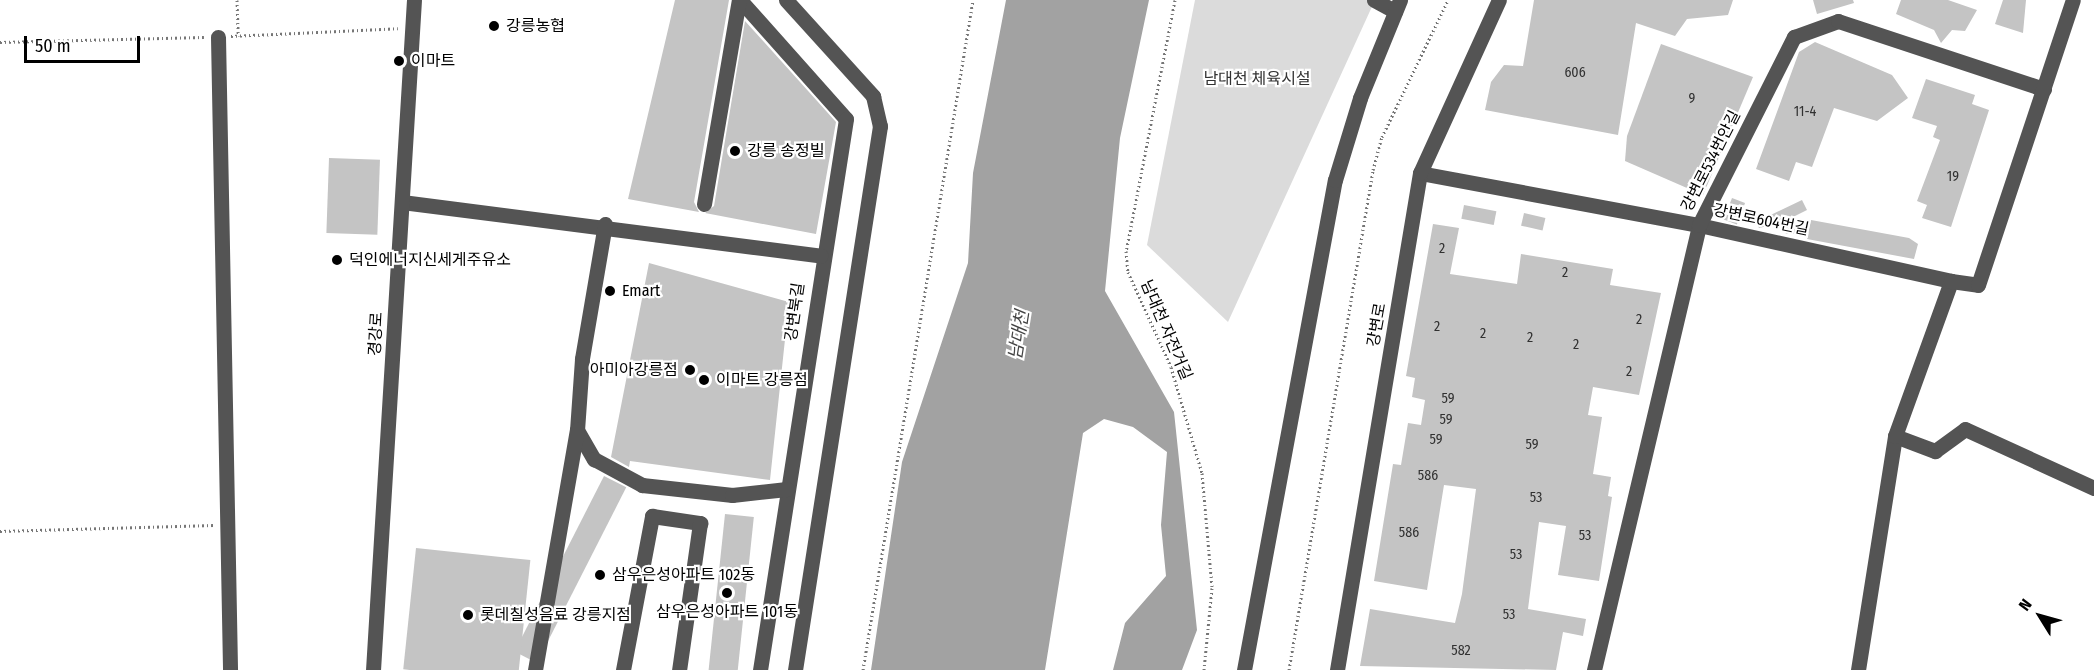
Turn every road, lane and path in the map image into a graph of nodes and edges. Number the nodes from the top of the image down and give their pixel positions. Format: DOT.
graph roads {
  1 [pos="237,0"];
  2 [pos="414,0"];
  3 [pos="739,0"];
  4 [pos="786,0"];
  5 [pos="973,0"];
  6 [pos="1175,0"];
  7 [pos="1374,0"];
  8 [pos="1448,0"];
  9 [pos="1498,0"];
  10 [pos="2073,0"];
  11 [pos="1398,6"];
  12 [pos="238,36"];
  13 [pos="218,37"];
  14 [pos="2044,89"];
  15 [pos="1420,174"];
  16 [pos="402,202"];
  17 [pos="704,204"];
  18 [pos="605,224"];
  19 [pos="1699,225"];
  20 [pos="821,256"];
  21 [pos="1951,281"];
  22 [pos="577,430"];
  23 [pos="1895,436"];
  24 [pos="2094,488"];
  25 [pos="787,489"];
  26 [pos="229,525"];
  27 [pos="0,531"];
  28 [pos="230,670"];
  29 [pos="373,670"];
  30 [pos="535,670"];
  31 [pos="622,670"];
  32 [pos="678,670"];
  33 [pos="760,670"];
  34 [pos="795,670"];
  35 [pos="863,670"];
  36 [pos="1204,670"];
  37 [pos="1244,670"];
  38 [pos="1289,670"];
  39 [pos="1337,670"];
  40 [pos="1594,670"];
  41 [pos="1858,670"];
  1 -- 12 [label="path"];
  2 -- 16 [label="street, 경강로"];
  3 -- 17 [label="street"];
  3 -- 20 [label="street, 강변북길"];
  4 -- 34 [label="street"];
  5 -- 35 [label="path"];
  6 -- 36 [label="path, 남대천 자전거길"];
  7 -- 11 [label="street"];
  8 -- 38 [label="path"];
  9 -- 15 [label="street, 강변로"];
  10 -- 14 [label="street"];
  11 -- 37 [label="street"];
  13 -- 26 [label="street"];
  14 -- 19 [label="street, 강변로534번안길"];
  14 -- 21 [label="street, 강변로604번길"];
  15 -- 19 [label="street, 강변로604번길"];
  15 -- 39 [label="street, 강변로"];
  16 -- 18 [label="street"];
  16 -- 29 [label="street, 경강로"];
  18 -- 20 [label="street"];
  18 -- 22 [label="street"];
  19 -- 21 [label="street, 강변로604번길"];
  19 -- 40 [label="street, 강변로534번안길"];
  20 -- 25 [label="street, 강변북길"];
  21 -- 23 [label="street"];
  22 -- 25 [label="street"];
  22 -- 30 [label="street"];
  23 -- 24 [label="street"];
  23 -- 41 [label="street"];
  25 -- 33 [label="street, 강변북길"];
  26 -- 27 [label="path"];
  26 -- 28 [label="street"];
  31 -- 32 [label="street"];
}
